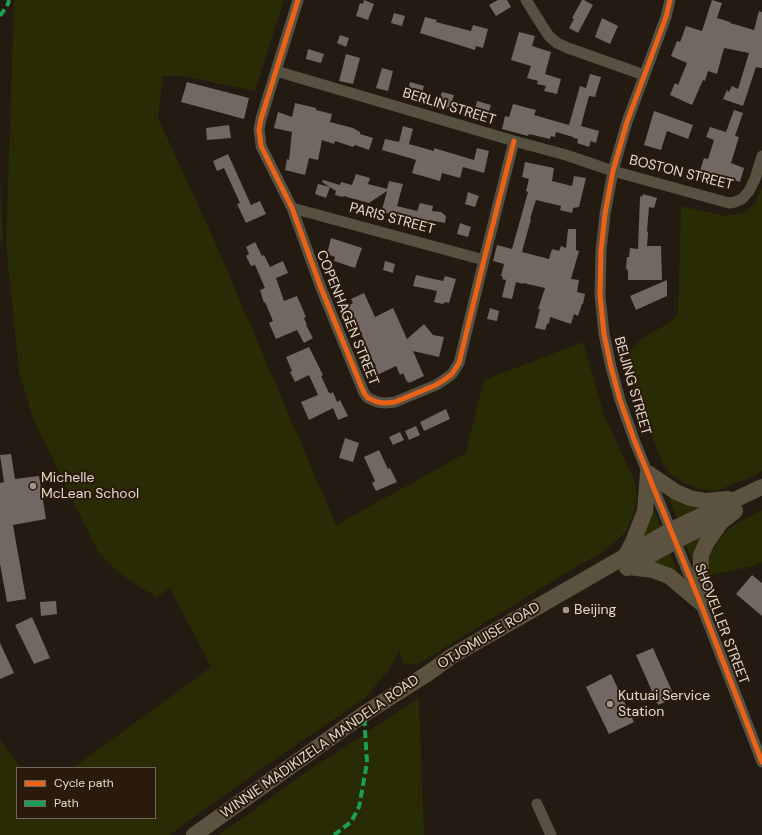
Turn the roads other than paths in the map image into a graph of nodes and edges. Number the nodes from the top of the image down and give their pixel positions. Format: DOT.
graph roads {
  1 [pos="298,0"];
  2 [pos="526,0"];
  3 [pos="670,0"];
  4 [pos="276,71"];
  5 [pos="644,75"];
  6 [pos="514,142"];
  7 [pos="762,156"];
  8 [pos="613,171"];
  9 [pos="292,208"];
  10 [pos="484,260"];
  11 [pos="648,473"];
  12 [pos="762,487"];
  13 [pos="762,498"];
  14 [pos="736,505"];
  15 [pos="674,535"];
  16 [pos="627,562"];
  17 [pos="700,602"];
  18 [pos="427,674"];
  19 [pos="762,762"];
  20 [pos="537,804"];
  21 [pos="194,835"];
  22 [pos="551,835"];
  1 -- 4 [label="street, COPENHAGEN STREET"];
  2 -- 5 [label="street"];
  3 -- 5 [label="street, BEIJING STREET"];
  4 -- 6 [label="street, BERLIN STREET"];
  4 -- 9 [label="street, COPENHAGEN STREET"];
  5 -- 8 [label="street, BEIJING STREET"];
  6 -- 8 [label="street, BERLIN STREET"];
  6 -- 10 [label="street, COPENHAGEN STREET"];
  7 -- 8 [label="street, BOSTON STREET"];
  8 -- 11 [label="street, BEIJING STREET"];
  9 -- 10 [label="street, PARIS STREET"];
  9 -- 10 [label="street, COPENHAGEN STREET"];
  11 -- 14 [label="main road"];
  11 -- 15 [label="street, BEIJING STREET"];
  11 -- 16 [label="main road"];
  12 -- 14 [label="main road"];
  13 -- 14 [label="main road"];
  14 -- 15 [label="main road"];
  14 -- 17 [label="main road"];
  15 -- 16 [label="main road, OTJOMUISE ROAD"];
  15 -- 17 [label="street, SHOVELLER STREET"];
  16 -- 17 [label="main road"];
  16 -- 18 [label="main road, OTJOMUISE ROAD"];
  17 -- 19 [label="street, SHOVELLER STREET"];
  18 -- 21 [label="main road, WINNIE MADIKIZELA MANDELA ROAD"];
  20 -- 22 [label="street"];
}
